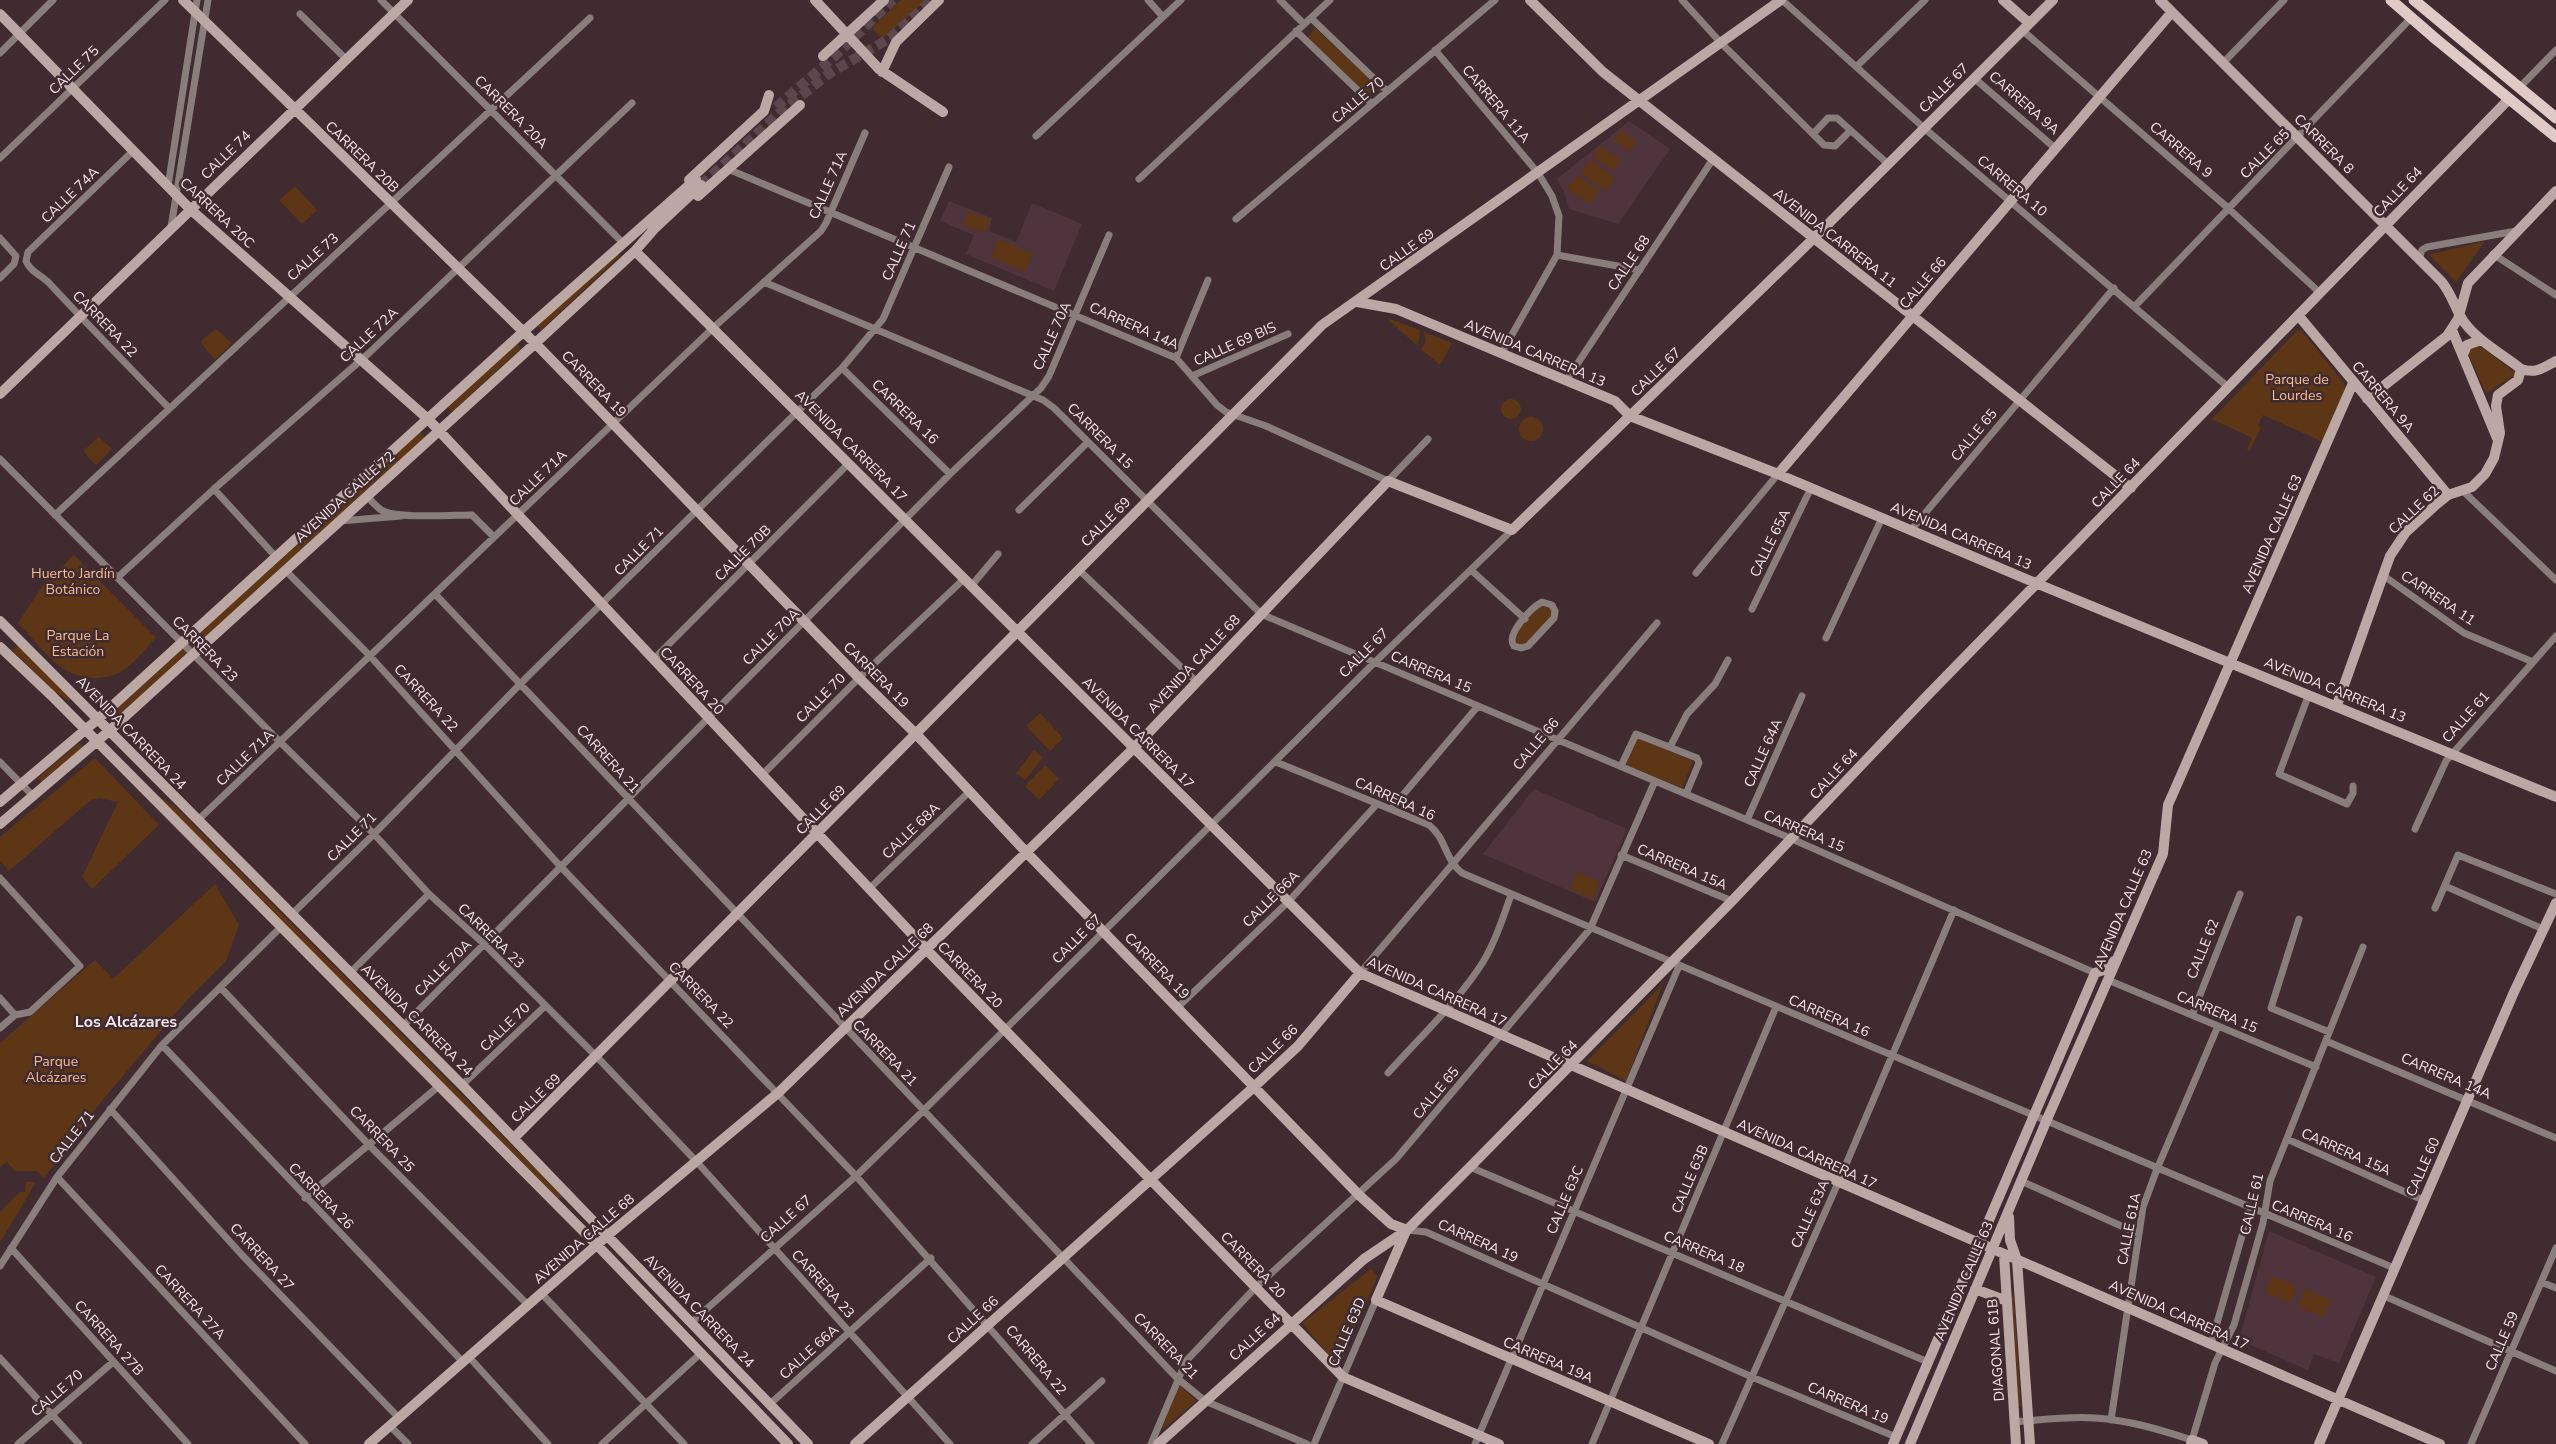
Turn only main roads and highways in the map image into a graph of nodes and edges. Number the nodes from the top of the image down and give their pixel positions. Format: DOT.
graph roads {
  1 [pos="183,0"];
  2 [pos="408,0"];
  3 [pos="815,0"];
  4 [pos="884,0"];
  5 [pos="939,0"];
  6 [pos="1782,0"];
  7 [pos="2003,0"];
  8 [pos="2052,0"];
  9 [pos="2160,0"];
  10 [pos="2391,0"];
  11 [pos="2414,0"];
  12 [pos="1533,1"];
  13 [pos="2172,12"];
  14 [pos="0,14"];
  15 [pos="2026,26"];
  16 [pos="847,35"];
  17 [pos="823,56"];
  18 [pos="882,72"];
  19 [pos="769,95"];
  20 [pos="2509,99"];
  21 [pos="1640,101"];
  22 [pos="800,105"];
  23 [pos="294,109"];
  24 [pos="943,112"];
  25 [pos="2556,118"];
  26 [pos="2556,137"];
  27 [pos="2556,191"];
  28 [pos="190,209"];
  29 [pos="2386,225"];
  30 [pos="1813,239"];
  31 [pos="623,243"];
  32 [pos="635,251"];
  33 [pos="1357,302"];
  34 [pos="2460,314"];
  35 [pos="2298,315"];
  36 [pos="1913,316"];
  37 [pos="2452,330"];
  38 [pos="523,332"];
  39 [pos="2481,340"];
  40 [pos="535,343"];
  41 [pos="2463,355"];
  42 [pos="2556,361"];
  43 [pos="2521,368"];
  44 [pos="2353,383"];
  45 [pos="0,394"];
  46 [pos="2367,399"];
  47 [pos="1630,416"];
  48 [pos="428,419"];
  49 [pos="438,430"];
  50 [pos="2498,444"];
  51 [pos="1778,474"];
  52 [pos="1388,481"];
  53 [pos="2131,488"];
  54 [pos="2448,495"];
  55 [pos="1512,530"];
  56 [pos="2038,584"];
  57 [pos="0,622"];
  58 [pos="1018,631"];
  59 [pos="16,637"];
  60 [pos="1,648"];
  61 [pos="2231,662"];
  62 [pos="2337,705"];
  63 [pos="98,720"];
  64 [pos="85,730"];
  65 [pos="109,731"];
  66 [pos="917,735"];
  67 [pos="97,742"];
  68 [pos="1134,748"];
  69 [pos="2556,797"];
  70 [pos="0,802"];
  71 [pos="0,824"];
  72 [pos="817,834"];
  73 [pos="1026,852"];
  74 [pos="2556,903"];
  75 [pos="926,949"];
  76 [pos="2121,950"];
  77 [pos="1360,974"];
  78 [pos="1571,1066"];
  79 [pos="1256,1086"];
  80 [pos="514,1138"];
  81 [pos="1151,1179"];
  82 [pos="2010,1207"];
  83 [pos="1406,1230"];
  84 [pos="608,1235"];
  85 [pos="597,1244"];
  86 [pos="1978,1244"];
  87 [pos="1992,1250"];
  88 [pos="2004,1255"];
  89 [pos="2017,1260"];
  90 [pos="1975,1289"];
  91 [pos="1376,1300"];
  92 [pos="2007,1301"];
  93 [pos="1290,1323"];
  94 [pos="2338,1400"];
  95 [pos="1476,1440"];
  96 [pos="1894,1441"];
  97 [pos="2192,1442"];
  98 [pos="369,1444"];
  99 [pos="788,1444"];
  100 [pos="808,1444"];
  101 [pos="855,1444"];
  102 [pos="1158,1444"];
  103 [pos="1499,1444"];
  104 [pos="1709,1444"];
  105 [pos="1910,1444"];
  106 [pos="2016,1444"];
  107 [pos="2030,1444"];
  108 [pos="2203,1444"];
  109 [pos="2319,1444"];
  110 [pos="2440,1444"];
  1 -- 23 [label="main road, CARRERA 20B"];
  2 -- 23 [label="main road, CALLE 74"];
  3 -- 16 [label="main road"];
  4 -- 16 [label="main road"];
  5 -- 18 [label="main road"];
  6 -- 21 [label="main road, CALLE 69"];
  7 -- 15 [label="main road, CARRERA 9"];
  8 -- 15 [label="main road, CALLE 67"];
  9 -- 13 [label="main road, CARRERA 8"];
  10 -- 20 [label="main road"];
  11 -- 25 [label="main road"];
  12 -- 21 [label="main road, AVENIDA CARRERA 11"];
  13 -- 29 [label="main road, CARRERA 8"];
  13 -- 36 [label="main road, CALLE 66"];
  14 -- 28 [label="main road, CARRERA 20C"];
  15 -- 30 [label="main road, CALLE 67"];
  16 -- 17 [label="main road"];
  16 -- 18 [label="main road"];
  18 -- 24 [label="main road"];
  19 -- 31 [label="main road"];
  20 -- 26 [label="main road"];
  20 -- 29 [label="main road, CALLE 64"];
  21 -- 30 [label="main road, AVENIDA CARRERA 11"];
  21 -- 33 [label="main road, CALLE 69"];
  22 -- 32 [label="main road"];
  23 -- 28 [label="main road, CALLE 74"];
  23 -- 38 [label="main road, CARRERA 20B"];
  27 -- 34 [label="main road"];
  28 -- 45 [label="main road, CALLE 74"];
  28 -- 48 [label="main road, CARRERA 20C"];
  29 -- 34 [label="main road, CARRERA 8"];
  29 -- 35 [label="main road, CALLE 64"];
  30 -- 36 [label="main road, AVENIDA CARRERA 11"];
  30 -- 47 [label="main road, CALLE 67"];
  31 -- 32 [label="main road, AVENIDA CALLE 72"];
  31 -- 38 [label="main road, AVENIDA CALLE 72"];
  32 -- 40 [label="main road, AVENIDA CALLE 72"];
  32 -- 58 [label="main road, AVENIDA CARRERA 17"];
  33 -- 47 [label="main road, AVENIDA CARRERA 13"];
  33 -- 58 [label="main road, CALLE 69"];
  34 -- 37 [label="main road"];
  34 -- 39 [label="main road"];
  35 -- 44 [label="main road, CARRERA 9A"];
  35 -- 53 [label="main road, CALLE 64"];
  36 -- 51 [label="main road, CALLE 66"];
  36 -- 53 [label="main road, AVENIDA CARRERA 11"];
  37 -- 41 [label="main road"];
  37 -- 46 [label="main road"];
  38 -- 40 [label="main road, CARRERA 19"];
  38 -- 48 [label="main road, AVENIDA CALLE 72"];
  39 -- 41 [label="main road"];
  39 -- 43 [label="main road"];
  40 -- 49 [label="main road, AVENIDA CALLE 72"];
  40 -- 66 [label="main road, CARRERA 19"];
  41 -- 50 [label="main road"];
  42 -- 43 [label="main road"];
  43 -- 50 [label="main road, CALLE 62"];
  44 -- 46 [label="main road, CARRERA 9A"];
  44 -- 61 [label="main road, AVENIDA CALLE 63"];
  46 -- 54 [label="main road, CARRERA 9A"];
  47 -- 51 [label="main road, AVENIDA CARRERA 13"];
  47 -- 55 [label="main road, CALLE 67"];
  48 -- 49 [label="main road, CARRERA 20"];
  48 -- 63 [label="main road, AVENIDA CALLE 72"];
  49 -- 65 [label="main road, AVENIDA CALLE 72"];
  49 -- 72 [label="main road, CARRERA 20"];
  50 -- 54 [label="main road, CALLE 62"];
  51 -- 56 [label="main road, AVENIDA CARRERA 13"];
  52 -- 55 [label="main road, CARRERA 14A"];
  52 -- 68 [label="main road, AVENIDA CALLE 68"];
  53 -- 56 [label="main road, CALLE 64"];
  54 -- 62 [label="main road, CALLE 62"];
  56 -- 61 [label="main road, AVENIDA CARRERA 13"];
  56 -- 78 [label="main road, CALLE 64"];
  57 -- 59 [label="main road, AVENIDA CARRERA 24"];
  58 -- 66 [label="main road, CALLE 69"];
  58 -- 68 [label="main road, AVENIDA CARRERA 17"];
  59 -- 60 [label="main road"];
  59 -- 63 [label="main road, AVENIDA CARRERA 24"];
  60 -- 64 [label="main road, AVENIDA CARRERA 24"];
  61 -- 62 [label="main road, AVENIDA CARRERA 13"];
  61 -- 76 [label="main road, AVENIDA CALLE 63"];
  62 -- 69 [label="main road, AVENIDA CARRERA 13"];
  63 -- 64 [label="main road, AVENIDA CALLE 72"];
  63 -- 65 [label="main road, AVENIDA CARRERA 24"];
  64 -- 67 [label="main road, AVENIDA CARRERA 24"];
  64 -- 70 [label="main road, AVENIDA CALLE 72"];
  65 -- 67 [label="main road, AVENIDA CALLE 72"];
  65 -- 80 [label="main road, AVENIDA CARRERA 24"];
  66 -- 72 [label="main road, CALLE 69"];
  66 -- 73 [label="main road, CARRERA 19"];
  67 -- 71 [label="main road, AVENIDA CALLE 72"];
  67 -- 85 [label="main road, AVENIDA CARRERA 24"];
  68 -- 73 [label="main road, AVENIDA CALLE 68"];
  68 -- 77 [label="main road, AVENIDA CARRERA 17"];
  72 -- 75 [label="main road, CARRERA 20"];
  72 -- 80 [label="main road, CALLE 69"];
  73 -- 75 [label="main road, AVENIDA CALLE 68"];
  73 -- 79 [label="main road, CARRERA 19"];
  74 -- 94 [label="main road, CALLE 60"];
  75 -- 81 [label="main road, CARRERA 20"];
  75 -- 84 [label="main road, AVENIDA CALLE 68"];
  76 -- 82 [label="main road, AVENIDA CALLE 63"];
  76 -- 86 [label="main road, AVENIDA CALLE 63"];
  77 -- 78 [label="main road, AVENIDA CARRERA 17"];
  77 -- 79 [label="main road, CALLE 66"];
  78 -- 83 [label="main road, CALLE 64"];
  78 -- 86 [label="main road, AVENIDA CARRERA 17"];
  79 -- 81 [label="main road, CALLE 66"];
  79 -- 83 [label="main road, CARRERA 19"];
  80 -- 84 [label="main road, AVENIDA CARRERA 24"];
  81 -- 93 [label="main road, CARRERA 20"];
  81 -- 101 [label="main road, CALLE 66"];
  82 -- 87 [label="main road, AVENIDA CALLE 63"];
  82 -- 89 [label="main road, DIAGONAL 61B"];
  83 -- 91 [label="main road, CALLE 63D"];
  83 -- 93 [label="main road, CALLE 64"];
  84 -- 85 [label="main road, AVENIDA CALLE 68"];
  84 -- 100 [label="main road, AVENIDA CARRERA 24"];
  85 -- 98 [label="main road, AVENIDA CALLE 68"];
  85 -- 99 [label="main road, AVENIDA CARRERA 24"];
  86 -- 87 [label="main road, AVENIDA CARRERA 17"];
  86 -- 96 [label="main road, AVENIDA CALLE 63"];
  87 -- 88 [label="main road, AVENIDA CARRERA 17"];
  87 -- 90 [label="main road, AVENIDA CALLE 63"];
  88 -- 89 [label="main road, AVENIDA CARRERA 17"];
  88 -- 92 [label="main road, DIAGONAL 61B"];
  89 -- 94 [label="main road, AVENIDA CARRERA 17"];
  89 -- 107 [label="main road, DIAGONAL 61B"];
  90 -- 92 [label="main road"];
  90 -- 105 [label="main road, AVENIDA CALLE 63"];
  91 -- 104 [label="main road, CARRERA 19A"];
  92 -- 106 [label="main road, DIAGONAL 61B"];
  93 -- 95 [label="main road, CARRERA 20"];
  93 -- 102 [label="main road, CALLE 64"];
  94 -- 109 [label="main road, CALLE 60"];
  94 -- 110 [label="main road, AVENIDA CARRERA 17"];
  95 -- 103 [label="main road, CARRERA 20"];
  97 -- 108 [label="main road"];
}
